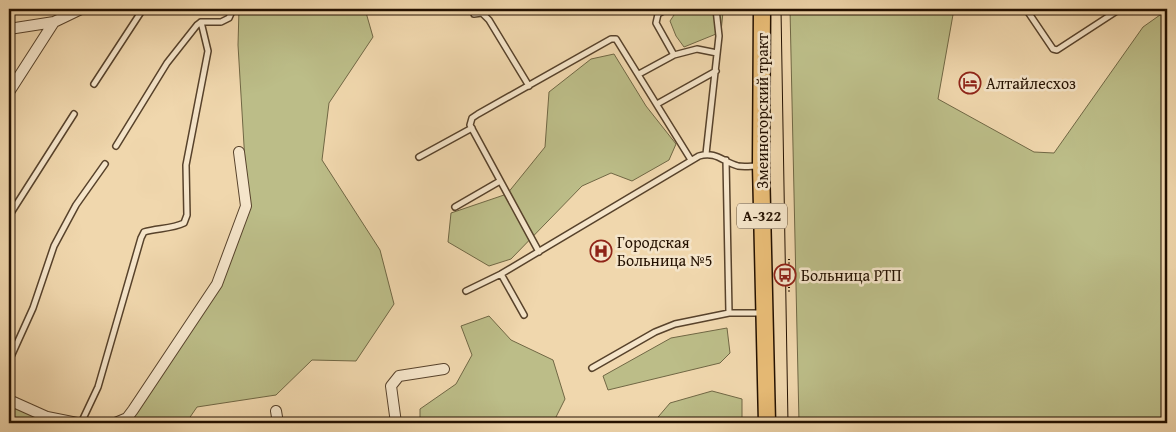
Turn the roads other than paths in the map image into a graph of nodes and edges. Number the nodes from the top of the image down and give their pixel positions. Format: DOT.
graph roads {
  1 [pos="81,9"];
  2 [pos="143,9"];
  3 [pos="233,9"];
  4 [pos="667,9"];
  5 [pos="716,9"];
  6 [pos="762,9"];
  7 [pos="1026,9"];
  8 [pos="1120,9"];
  9 [pos="474,14"];
  10 [pos="54,22"];
  11 [pos="200,22"];
  12 [pos="9,29"];
  13 [pos="717,53"];
  14 [pos="674,55"];
  15 [pos="716,71"];
  16 [pos="639,74"];
  17 [pos="94,84"];
  18 [pos="529,86"];
  19 [pos="9,92"];
  20 [pos="657,104"];
  21 [pos="74,114"];
  22 [pos="472,128"];
  23 [pos="116,146"];
  24 [pos="239,152"];
  25 [pos="706,154"];
  26 [pos="419,157"];
  27 [pos="691,160"];
  28 [pos="726,160"];
  29 [pos="105,164"];
  30 [pos="761,166"];
  31 [pos="500,181"];
  32 [pos="455,206"];
  33 [pos="9,216"];
  34 [pos="539,252"];
  35 [pos="501,274"];
  36 [pos="466,291"];
  37 [pos="728,313"];
  38 [pos="764,313"];
  39 [pos="524,316"];
  40 [pos="9,361"];
  41 [pos="592,368"];
  42 [pos="444,369"];
  43 [pos="9,400"];
  44 [pos="276,411"];
  45 [pos="77,423"];
  46 [pos="82,423"];
  47 [pos="115,423"];
  48 [pos="278,423"];
  49 [pos="396,423"];
  50 [pos="766,423"];
  1 -- 10 [label="street"];
  2 -- 17 [label="lane"];
  3 -- 11 [label="lane"];
  4 -- 14 [label="lane"];
  5 -- 13 [label="lane"];
  6 -- 30 [label="highway, Змеиногорский тракт / А-322"];
  7 -- 8 [label="lane"];
  9 -- 18 [label="lane"];
  10 -- 12 [label="street"];
  10 -- 19 [label="street"];
  11 -- 23 [label="lane"];
  11 -- 46 [label="lane"];
  13 -- 14 [label="lane"];
  13 -- 15 [label="lane"];
  14 -- 16 [label="lane"];
  15 -- 20 [label="lane"];
  15 -- 25 [label="lane"];
  16 -- 18 [label="lane"];
  16 -- 20 [label="lane"];
  18 -- 22 [label="lane"];
  20 -- 27 [label="lane"];
  21 -- 33 [label="lane"];
  22 -- 26 [label="lane"];
  22 -- 31 [label="lane"];
  24 -- 47 [label="street"];
  25 -- 27 [label="lane"];
  25 -- 28 [label="lane"];
  27 -- 34 [label="lane"];
  28 -- 30 [label="lane"];
  28 -- 37 [label="lane"];
  29 -- 40 [label="lane"];
  30 -- 38 [label="highway, Змеиногорский тракт / А-322"];
  31 -- 32 [label="lane"];
  31 -- 34 [label="lane"];
  34 -- 35 [label="lane"];
  35 -- 36 [label="lane"];
  35 -- 39 [label="lane"];
  37 -- 38 [label="lane"];
  37 -- 41 [label="lane"];
  38 -- 50 [label="highway, Змеиногорский тракт / А-322"];
  42 -- 49 [label="street"];
  43 -- 45 [label="street"];
  44 -- 48 [label="street"];
}
